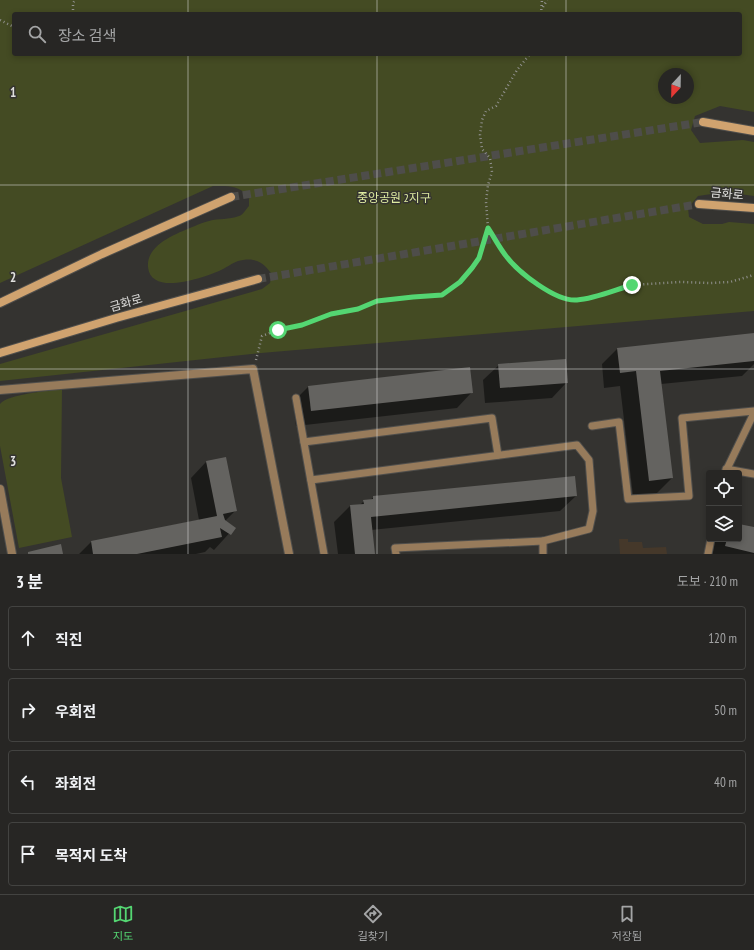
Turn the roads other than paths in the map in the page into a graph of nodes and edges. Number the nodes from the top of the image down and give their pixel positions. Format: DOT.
graph roads {
  1 [pos="703,122"];
  2 [pos="754,131"];
  3 [pos="231,196"];
  4 [pos="699,204"];
  5 [pos="754,208"];
  6 [pos="258,279"];
  7 [pos="0,303"];
  8 [pos="0,353"];
  9 [pos="0,390"];
  10 [pos="296,398"];
  11 [pos="754,412"];
  12 [pos="592,426"];
  13 [pos="304,442"];
  14 [pos="498,455"];
  15 [pos="725,470"];
  16 [pos="742,473"];
  17 [pos="754,474"];
  18 [pos="311,480"];
  19 [pos="0,489"];
  20 [pos="543,541"];
  21 [pos="710,542"];
  22 [pos="12,554"];
  23 [pos="289,554"];
  24 [pos="324,554"];
  25 [pos="396,554"];
  26 [pos="543,554"];
  27 [pos="708,554"];
  1 -- 2 [label="main road"];
  3 -- 7 [label="main road"];
  4 -- 5 [label="main road, 금화로"];
  6 -- 8 [label="main road, 금화로"];
  9 -- 23 [label="street"];
  10 -- 13 [label="lane"];
  11 -- 12 [label="lane"];
  11 -- 15 [label="lane"];
  13 -- 14 [label="lane"];
  13 -- 18 [label="lane"];
  14 -- 18 [label="lane"];
  14 -- 20 [label="lane"];
  16 -- 17 [label="lane"];
  18 -- 24 [label="lane"];
  19 -- 22 [label="street"];
  20 -- 25 [label="lane"];
  20 -- 26 [label="lane"];
  21 -- 27 [label="lane"];
}
